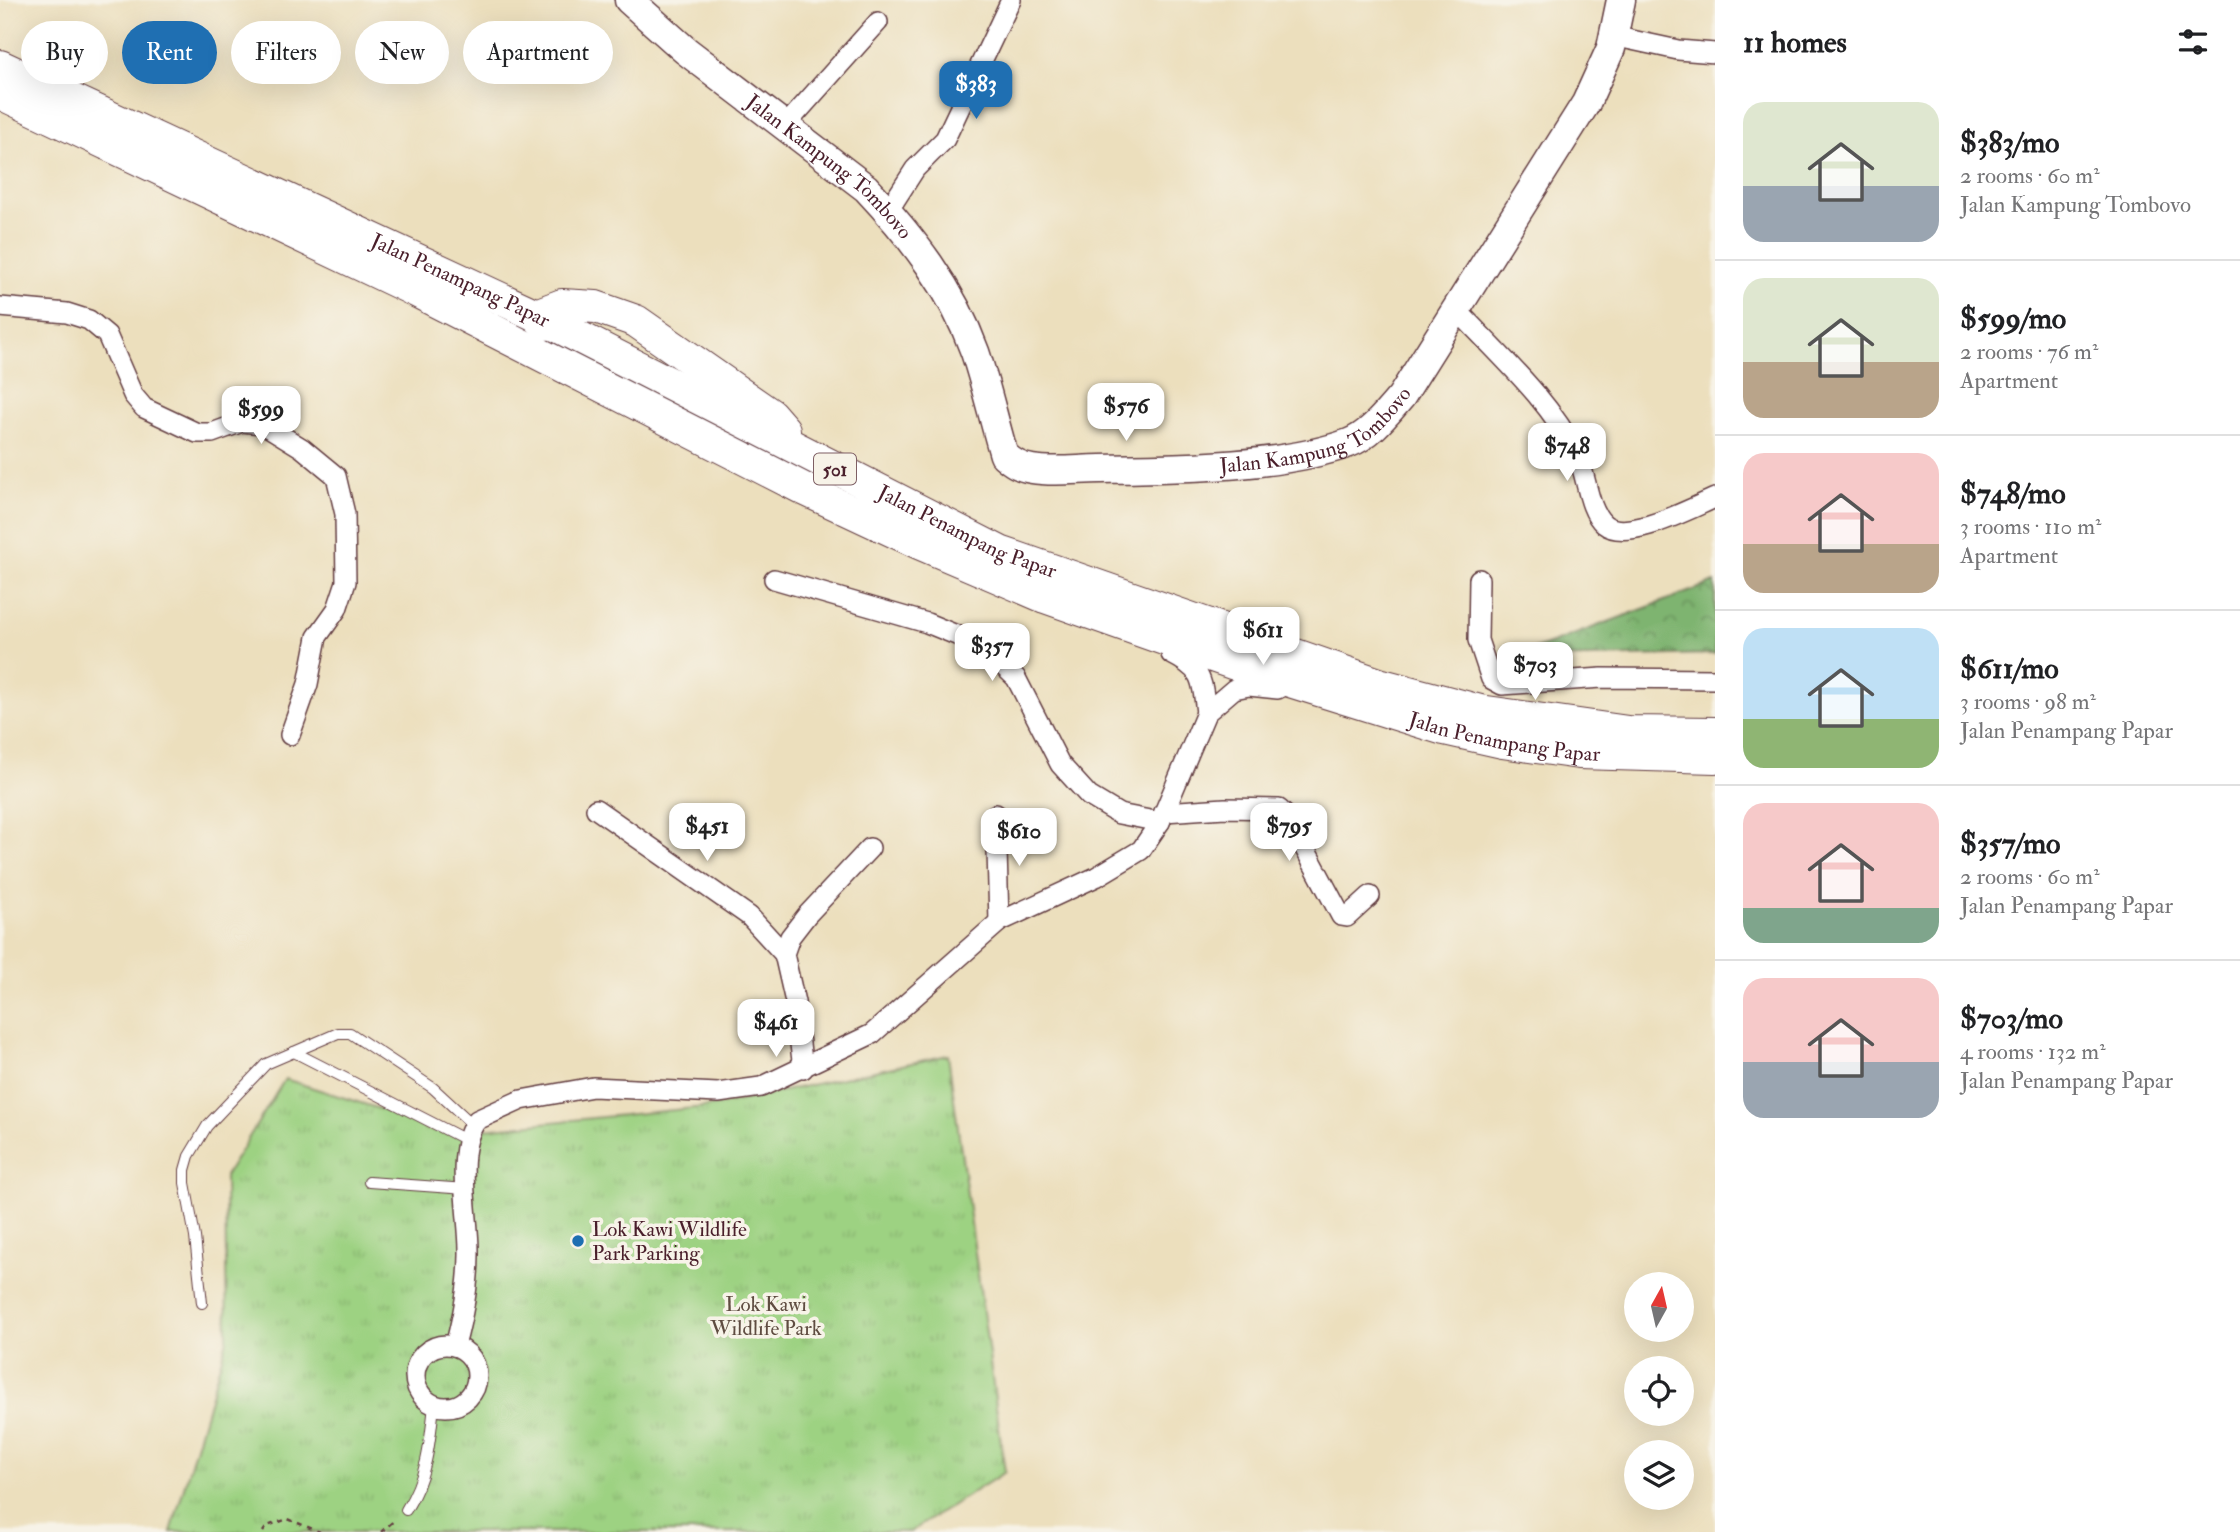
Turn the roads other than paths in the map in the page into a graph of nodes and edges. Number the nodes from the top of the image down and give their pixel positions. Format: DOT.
graph roads {
  1 [pos="629,0"];
  2 [pos="1012,0"];
  3 [pos="1621,0"];
  4 [pos="878,22"];
  5 [pos="1613,36"];
  6 [pos="1715,53"];
  7 [pos="0,66"];
  8 [pos="0,93"];
  9 [pos="785,126"];
  10 [pos="888,211"];
  11 [pos="0,307"];
  12 [pos="1458,311"];
  13 [pos="536,315"];
  14 [pos="647,411"];
  15 [pos="803,452"];
  16 [pos="1715,498"];
  17 [pos="774,579"];
  18 [pos="1479,579"];
  19 [pos="1103,617"];
  20 [pos="1715,679"];
  21 [pos="1341,698"];
  22 [pos="1206,713"];
  23 [pos="1715,733"];
  24 [pos="290,735"];
  25 [pos="1715,757"];
  26 [pos="596,809"];
  27 [pos="996,814"];
  28 [pos="1162,817"];
  29 [pos="870,848"];
  30 [pos="1370,896"];
  31 [pos="999,922"];
  32 [pos="784,954"];
  33 [pos="294,1052"];
  34 [pos="803,1069"];
  35 [pos="470,1133"];
  36 [pos="369,1182"];
  37 [pos="466,1189"];
  38 [pos="202,1303"];
  39 [pos="455,1346"];
  40 [pos="434,1405"];
  41 [pos="406,1510"];
  1 -- 9 [label="street, Jalan Kampung Tombovo"];
  2 -- 10 [label="street"];
  3 -- 5 [label="street, Jalan Kampung Tombovo"];
  4 -- 9 [label="street"];
  5 -- 6 [label="street"];
  5 -- 12 [label="street, Jalan Kampung Tombovo"];
  7 -- 13 [label="main road, Jalan Penampang Papar / 501"];
  8 -- 14 [label="main road, Jalan Penampang Papar / 501"];
  9 -- 10 [label="street, Jalan Kampung Tombovo"];
  10 -- 12 [label="street, Jalan Kampung Tombovo"];
  11 -- 24 [label="street"];
  12 -- 16 [label="street"];
  13 -- 14 [label="main road"];
  13 -- 15 [label="main road, Jalan Penampang Papar / 501"];
  13 -- 15 [label="main road"];
  14 -- 19 [label="main road, Jalan Penampang Papar / 501"];
  15 -- 23 [label="main road, Jalan Penampang Papar / 501"];
  17 -- 28 [label="street"];
  18 -- 20 [label="street"];
  19 -- 21 [label="main road, Jalan Penampang Papar / 501"];
  19 -- 22 [label="street"];
  21 -- 22 [label="street"];
  21 -- 25 [label="main road, Jalan Penampang Papar / 501"];
  22 -- 28 [label="street"];
  26 -- 32 [label="street"];
  27 -- 31 [label="street"];
  28 -- 30 [label="street"];
  28 -- 31 [label="street"];
  29 -- 32 [label="street"];
  31 -- 34 [label="street"];
  32 -- 34 [label="street"];
  33 -- 35 [label="lane"];
  33 -- 35 [label="lane"];
  33 -- 38 [label="lane"];
  34 -- 35 [label="street"];
  35 -- 37 [label="street"];
  36 -- 37 [label="lane"];
  37 -- 39 [label="street"];
  39 -- 40 [label="street"];
  39 -- 40 [label="street"];
  40 -- 41 [label="lane"];
}
